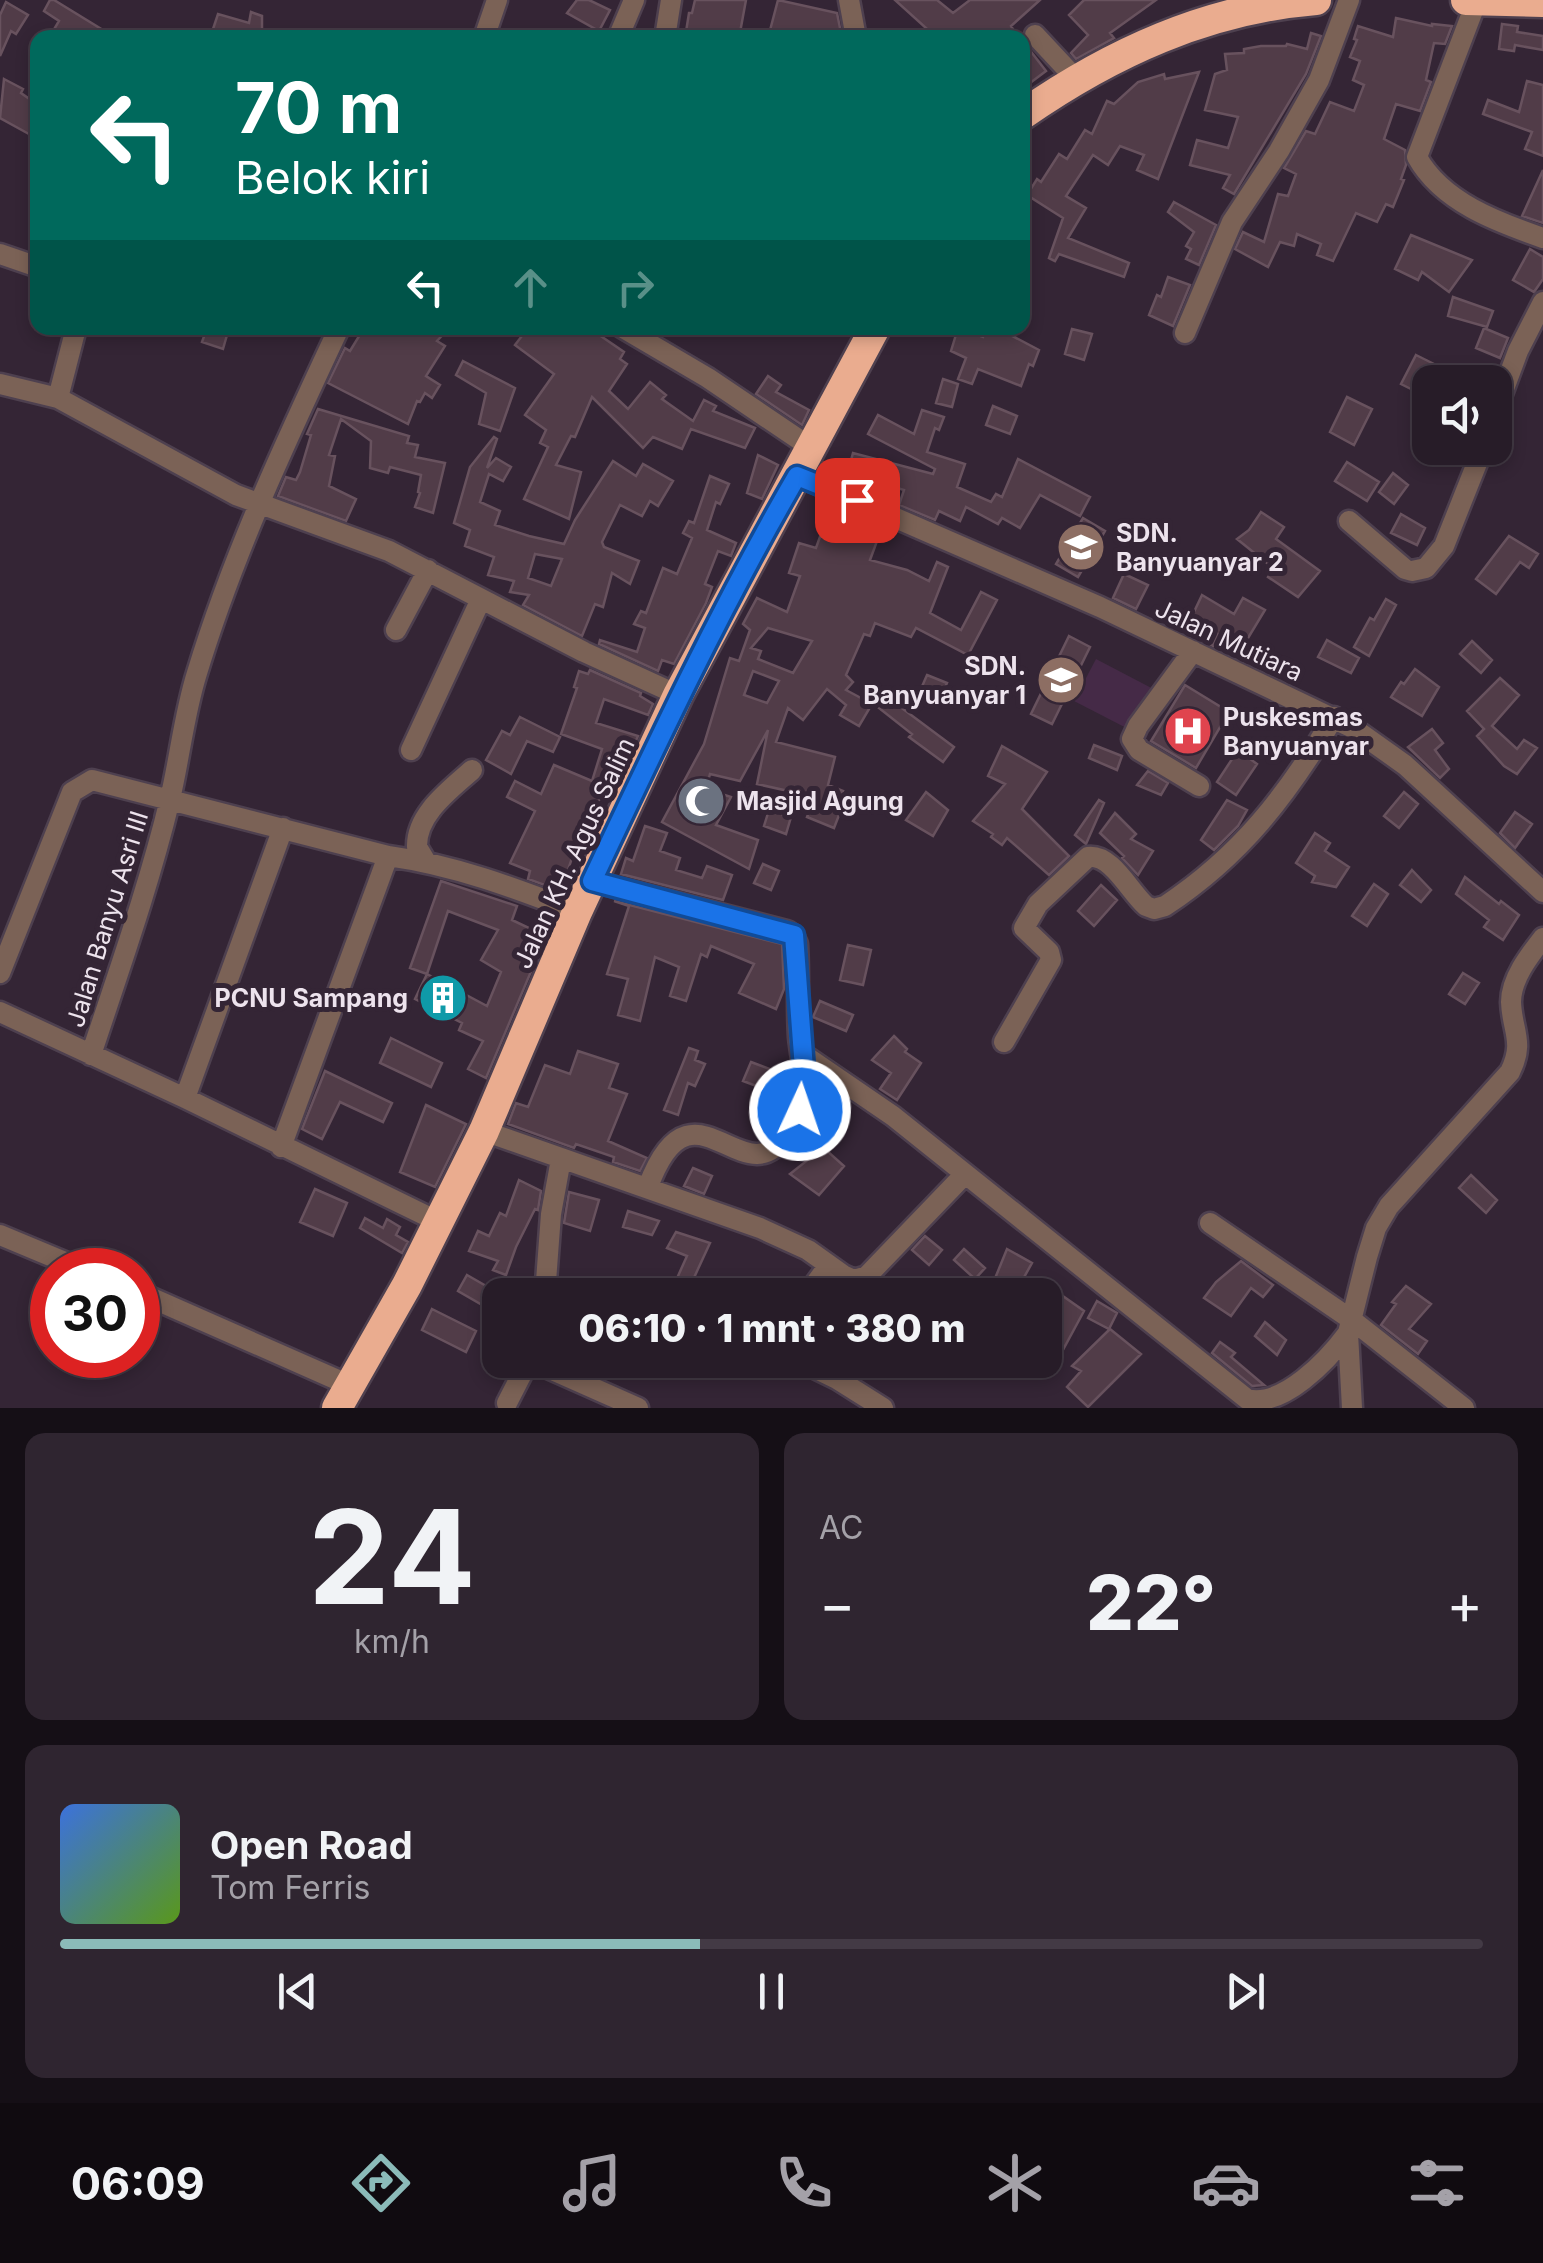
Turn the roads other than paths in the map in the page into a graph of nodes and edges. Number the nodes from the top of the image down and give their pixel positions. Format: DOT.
graph roads {
  1 [pos="497,0"];
  2 [pos="634,0"];
  3 [pos="671,0"];
  4 [pos="849,0"];
  5 [pos="1316,0"];
  6 [pos="1349,0"];
  7 [pos="1466,0"];
  8 [pos="1477,0"];
  9 [pos="1543,2"];
  10 [pos="1229,7"];
  11 [pos="487,30"];
  12 [pos="621,30"];
  13 [pos="666,30"];
  14 [pos="855,30"];
  15 [pos="1034,35"];
  16 [pos="1076,79"];
  17 [pos="1030,110"];
  18 [pos="1543,238"];
  19 [pos="0,254"];
  20 [pos="30,264"];
  21 [pos="1543,302"];
  22 [pos="1186,333"];
  23 [pos="74,335"];
  24 [pos="337,335"];
  25 [pos="635,335"];
  26 [pos="871,335"];
  27 [pos="1512,366"];
  28 [pos="2,390"];
  29 [pos="58,398"];
  30 [pos="813,449"];
  31 [pos="1476,465"];
  32 [pos="797,476"];
  33 [pos="260,505"];
  34 [pos="1349,522"];
  35 [pos="428,570"];
  36 [pos="480,598"];
  37 [pos="396,630"];
  38 [pos="1194,651"];
  39 [pos="678,695"];
  40 [pos="1334,717"];
  41 [pos="411,750"];
  42 [pos="472,770"];
  43 [pos="1200,786"];
  44 [pos="170,798"];
  45 [pos="283,828"];
  46 [pos="388,856"];
  47 [pos="426,862"];
  48 [pos="592,881"];
  49 [pos="1543,892"];
  50 [pos="577,912"];
  51 [pos="1543,938"];
  52 [pos="0,972"];
  53 [pos="0,1012"];
  54 [pos="1004,1042"];
  55 [pos="801,1053"];
  56 [pos="92,1055"];
  57 [pos="185,1098"];
  58 [pos="484,1131"];
  59 [pos="282,1147"];
  60 [pos="561,1160"];
  61 [pos="964,1174"];
  62 [pos="648,1187"];
  63 [pos="439,1222"];
  64 [pos="1210,1222"];
  65 [pos="0,1235"];
  66 [pos="31,1248"];
  67 [pos="828,1265"];
  68 [pos="546,1278"];
  69 [pos="819,1278"];
  70 [pos="160,1303"];
  71 [pos="1350,1327"];
  72 [pos="520,1378"];
  73 [pos="570,1378"];
  74 [pos="835,1378"];
  75 [pos="343,1396"];
  76 [pos="507,1403"];
  77 [pos="638,1408"];
  78 [pos="883,1408"];
  79 [pos="1352,1408"];
  80 [pos="1464,1408"];
  1 -- 11 [label="street"];
  2 -- 12 [label="street"];
  3 -- 13 [label="street"];
  4 -- 14 [label="street"];
  5 -- 10 [label="highway"];
  6 -- 22 [label="street"];
  7 -- 8 [label="highway"];
  8 -- 9 [label="highway"];
  8 -- 18 [label="street"];
  10 -- 16 [label="highway"];
  15 -- 16 [label="street"];
  16 -- 17 [label="highway"];
  19 -- 20 [label="street"];
  21 -- 27 [label="street"];
  23 -- 29 [label="street"];
  24 -- 33 [label="street, Jalan Banyu Asri III"];
  25 -- 30 [label="street"];
  26 -- 30 [label="highway, Jalan KH. Agus Salim"];
  28 -- 29 [label="street"];
  29 -- 33 [label="street"];
  30 -- 32 [label="highway, Jalan KH. Agus Salim"];
  31 -- 34 [label="street"];
  32 -- 38 [label="street, Jalan Mutiara"];
  32 -- 39 [label="highway, Jalan KH. Agus Salim"];
  33 -- 35 [label="street"];
  33 -- 44 [label="street, Jalan Banyu Asri III"];
  35 -- 36 [label="street"];
  35 -- 37 [label="street"];
  36 -- 39 [label="street"];
  36 -- 41 [label="street"];
  38 -- 40 [label="street, Jalan Mutiara"];
  38 -- 43 [label="street"];
  39 -- 48 [label="highway, Jalan KH. Agus Salim"];
  40 -- 49 [label="street, Jalan Mutiara"];
  40 -- 54 [label="street"];
  42 -- 47 [label="street"];
  44 -- 45 [label="street"];
  44 -- 52 [label="street"];
  44 -- 56 [label="street, Jalan Banyu Asri III"];
  45 -- 46 [label="street"];
  45 -- 57 [label="street"];
  46 -- 47 [label="street"];
  46 -- 59 [label="street"];
  47 -- 50 [label="street"];
  48 -- 50 [label="highway, Jalan KH. Agus Salim"];
  48 -- 55 [label="street"];
  50 -- 58 [label="highway, Jalan KH. Agus Salim"];
  51 -- 71 [label="street"];
  53 -- 56 [label="street"];
  55 -- 61 [label="street"];
  55 -- 62 [label="street"];
  56 -- 57 [label="street"];
  57 -- 59 [label="street"];
  58 -- 60 [label="street"];
  58 -- 63 [label="highway, Jalan KH. Agus Salim"];
  59 -- 63 [label="street"];
  60 -- 62 [label="street"];
  60 -- 68 [label="street"];
  61 -- 67 [label="street"];
  61 -- 71 [label="street"];
  62 -- 67 [label="street"];
  63 -- 75 [label="highway, Jalan KH. Agus Salim"];
  64 -- 71 [label="street"];
  65 -- 66 [label="street"];
  67 -- 69 [label="street"];
  70 -- 75 [label="street"];
  71 -- 79 [label="street"];
  71 -- 80 [label="street"];
  72 -- 76 [label="street"];
  73 -- 77 [label="street"];
  74 -- 78 [label="street"];
}
